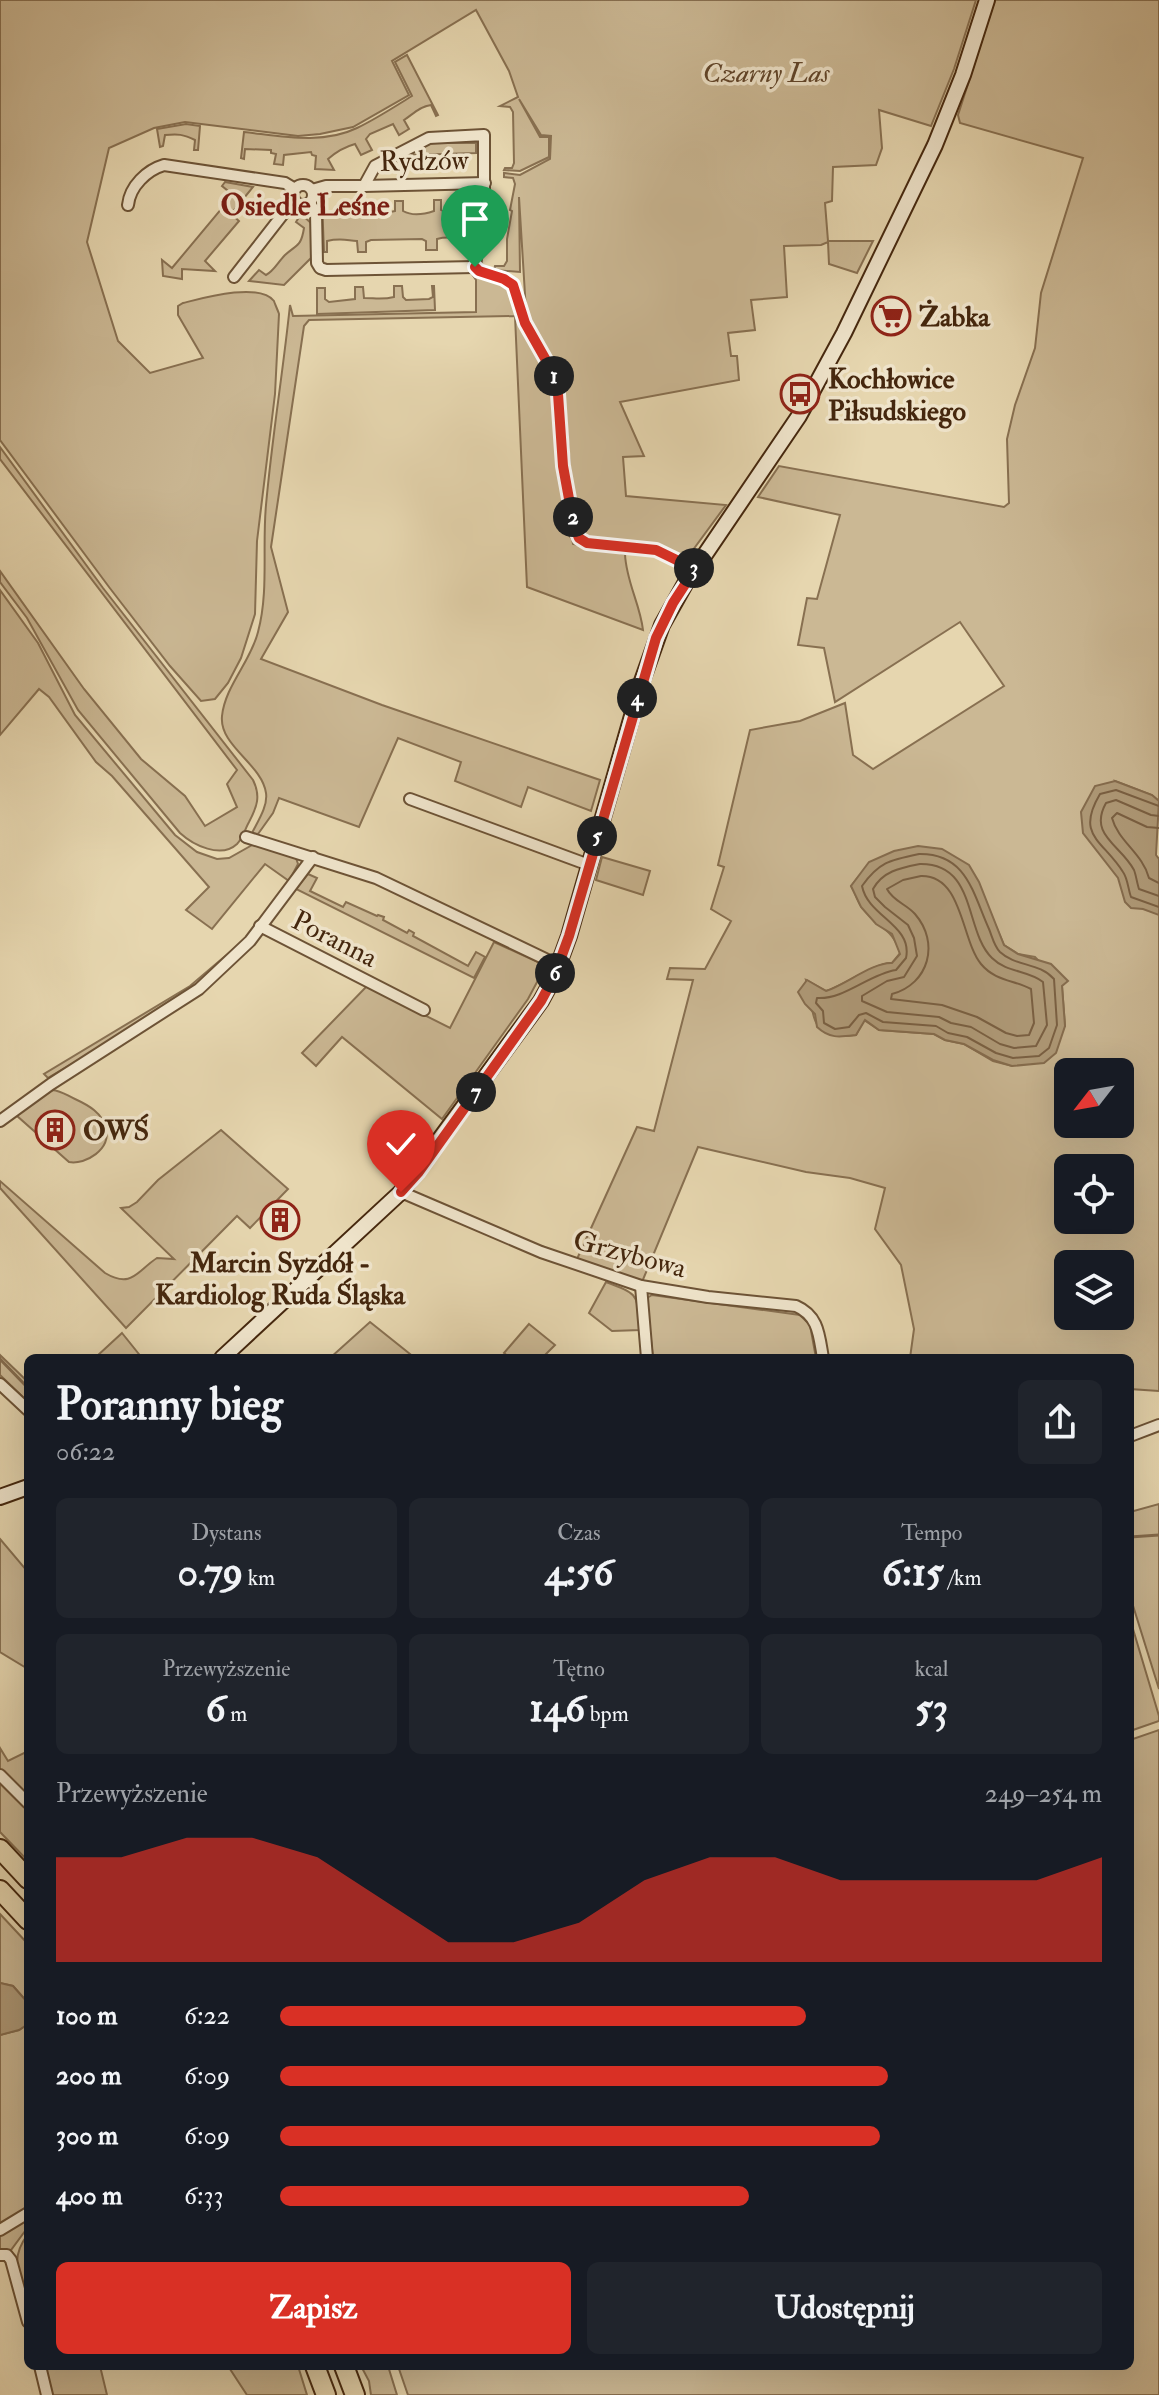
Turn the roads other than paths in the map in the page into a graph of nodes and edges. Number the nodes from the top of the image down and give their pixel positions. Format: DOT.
graph roads {
  1 [pos="987,0"];
  2 [pos="485,183"];
  3 [pos="364,186"];
  4 [pos="312,190"];
  5 [pos="294,194"];
  6 [pos="310,203"];
  7 [pos="128,205"];
  8 [pos="475,267"];
  9 [pos="234,277"];
  10 [pos="695,569"];
  11 [pos="410,799"];
  12 [pos="246,837"];
  13 [pos="313,857"];
  14 [pos="589,865"];
  15 [pos="260,926"];
  16 [pos="558,965"];
  17 [pos="424,1010"];
  18 [pos="0,1121"];
  19 [pos="401,1192"];
  20 [pos="641,1286"];
  21 [pos="226,1354"];
  22 [pos="647,1354"];
  23 [pos="822,1354"];
  24 [pos="0,1384"];
  25 [pos="24,1406"];
  26 [pos="1159,1425"];
  27 [pos="1134,1434"];
  28 [pos="24,1488"];
  29 [pos="0,1497"];
  30 [pos="0,1775"];
  31 [pos="24,1799"];
  32 [pos="0,1849"];
  33 [pos="24,1875"];
  34 [pos="0,1890"];
  35 [pos="24,1916"];
  36 [pos="24,2215"];
  37 [pos="0,2230"];
  38 [pos="0,2255"];
  39 [pos="24,2307"];
  40 [pos="41,2370"];
  41 [pos="317,2370"];
  42 [pos="346,2370"];
  43 [pos="47,2395"];
  44 [pos="326,2395"];
  45 [pos="355,2395"];
  1 -- 10 [label="street"];
  2 -- 3 [label="street, Rydzów"];
  2 -- 3 [label="street"];
  2 -- 8 [label="street"];
  3 -- 4 [label="street, Rydzów"];
  4 -- 5 [label="street"];
  4 -- 6 [label="street"];
  5 -- 6 [label="street"];
  5 -- 7 [label="street"];
  5 -- 9 [label="street"];
  6 -- 8 [label="street"];
  8 -- 10 [label="street"];
  10 -- 14 [label="street"];
  11 -- 14 [label="street"];
  12 -- 13 [label="street"];
  13 -- 15 [label="street, Poranna"];
  13 -- 16 [label="street"];
  14 -- 16 [label="street"];
  15 -- 17 [label="street, Poranna"];
  15 -- 18 [label="street"];
  16 -- 19 [label="street"];
  19 -- 20 [label="street, Grzybowa"];
  19 -- 21 [label="street"];
  20 -- 22 [label="street"];
  20 -- 23 [label="street, Grzybowa"];
  24 -- 25 [label="street"];
  26 -- 27 [label="street"];
  28 -- 29 [label="street"];
  30 -- 31 [label="street"];
  32 -- 33 [label="highway"];
  34 -- 35 [label="highway"];
  36 -- 37 [label="street"];
  38 -- 39 [label="street"];
  40 -- 43 [label="street"];
  41 -- 44 [label="highway"];
  42 -- 45 [label="highway"];
}
